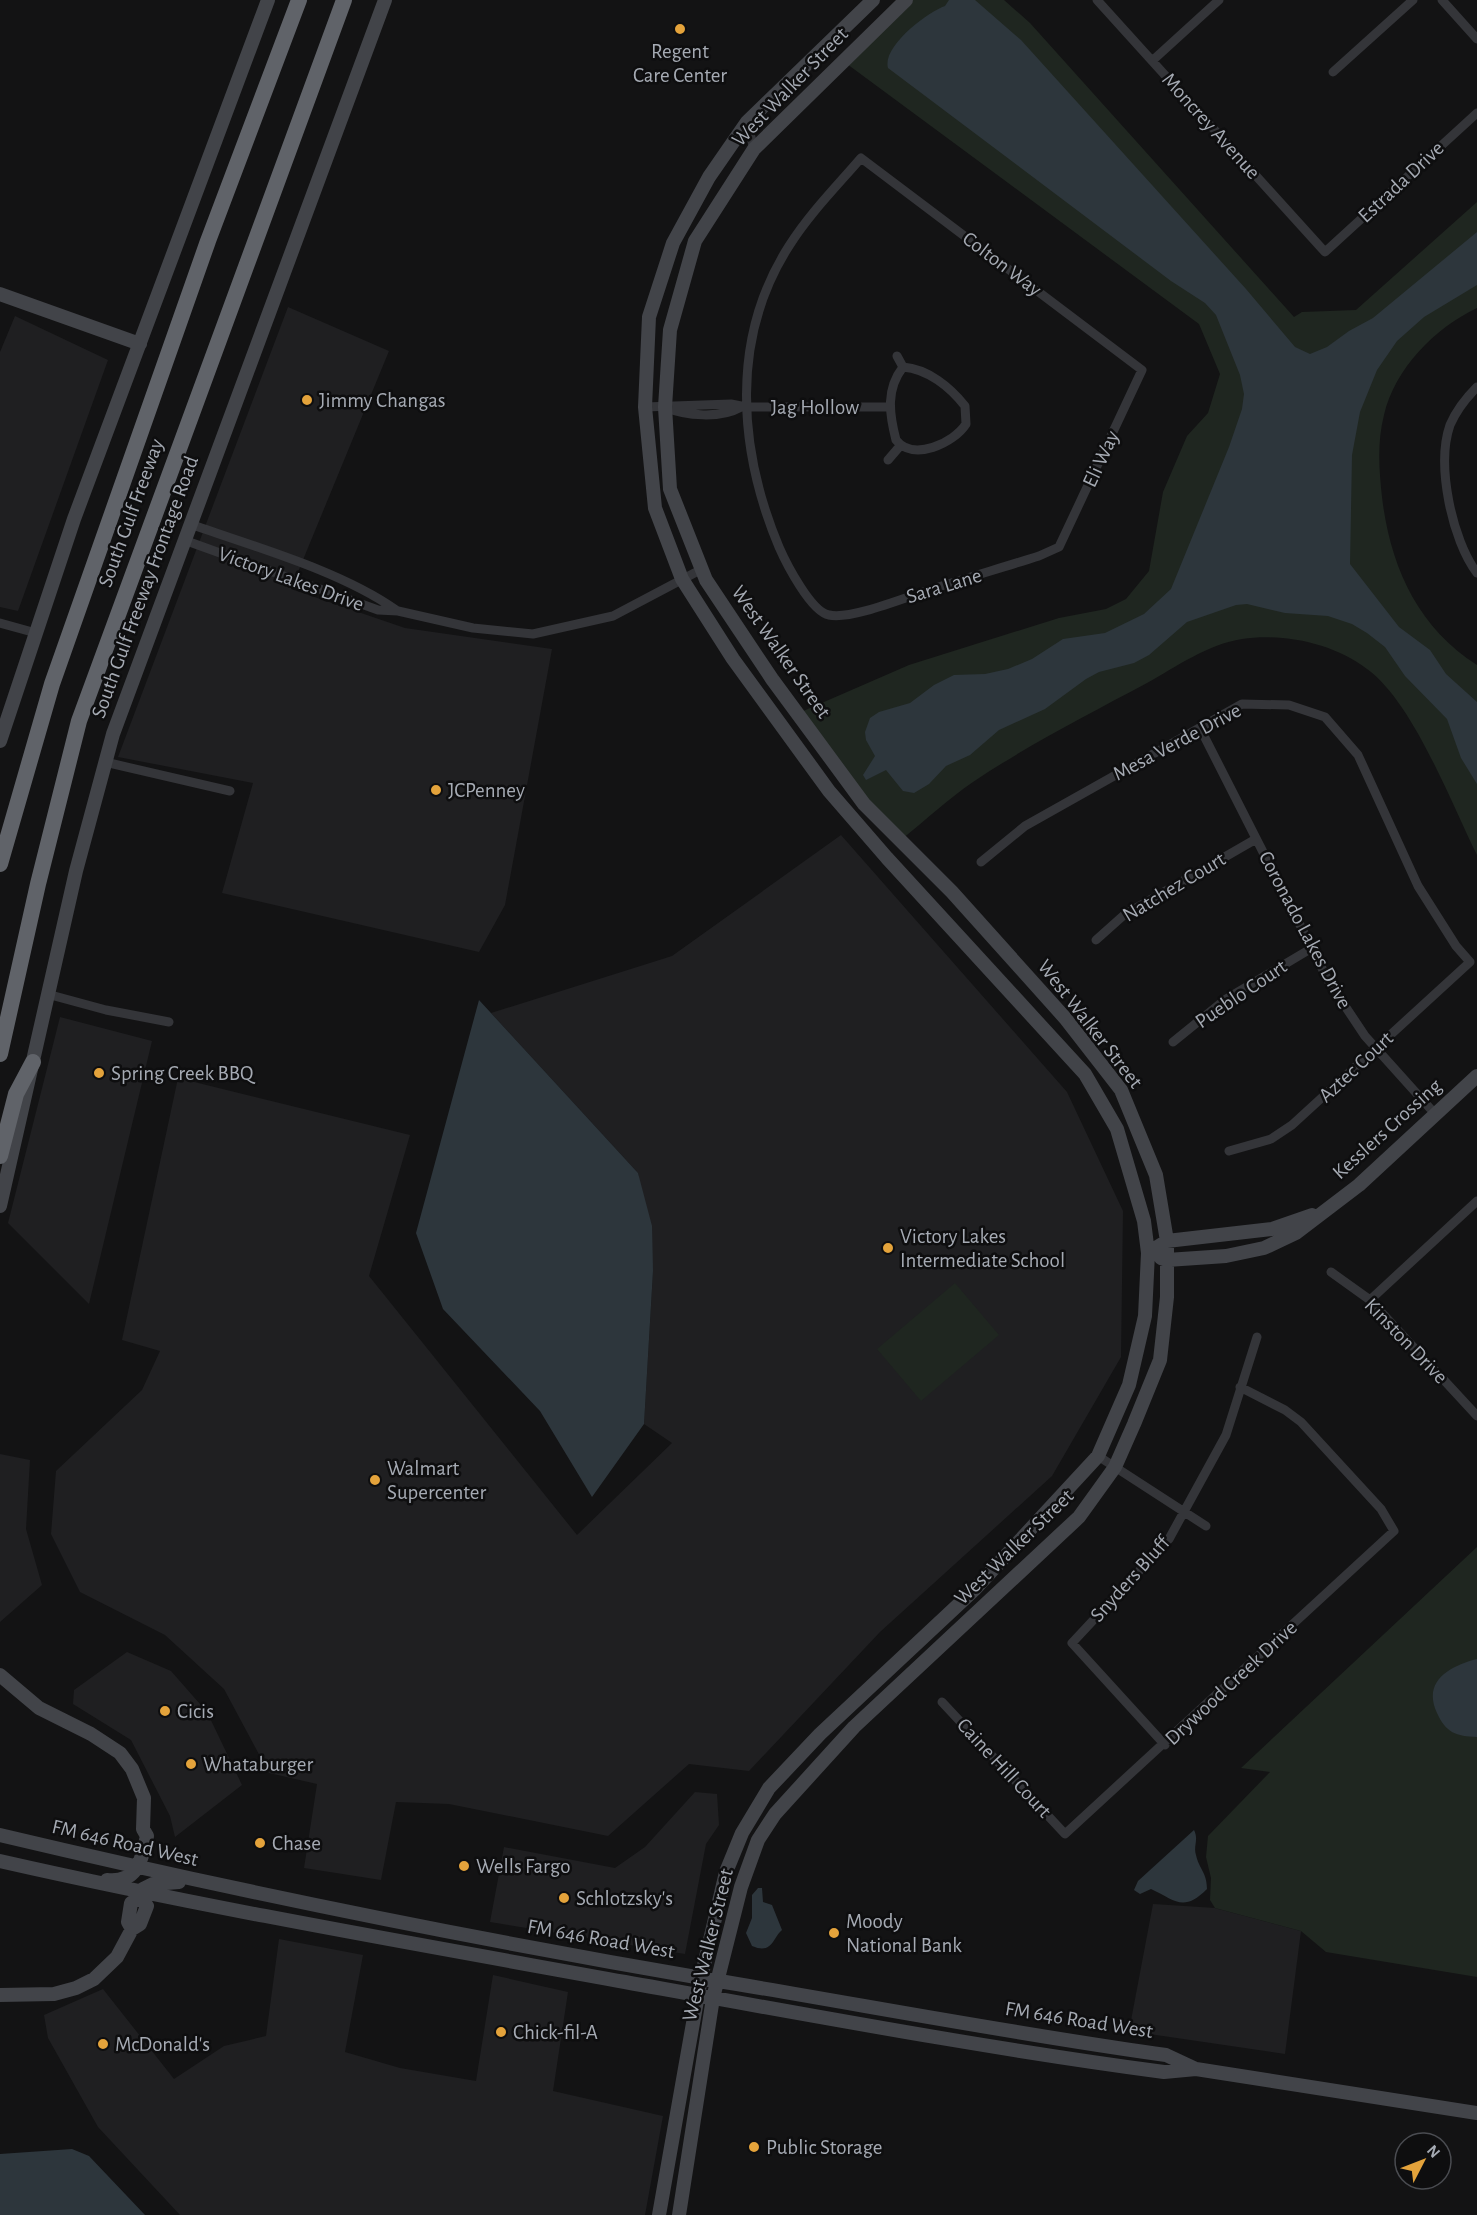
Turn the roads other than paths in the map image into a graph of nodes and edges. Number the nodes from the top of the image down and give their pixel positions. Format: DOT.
graph roads {
  1 [pos="268,0"];
  2 [pos="299,0"];
  3 [pos="344,0"];
  4 [pos="385,0"];
  5 [pos="873,0"];
  6 [pos="906,0"];
  7 [pos="1097,0"];
  8 [pos="1219,0"];
  9 [pos="1413,0"];
  10 [pos="1442,0"];
  11 [pos="1477,39"];
  12 [pos="1152,61"];
  13 [pos="1333,72"];
  14 [pos="1477,113"];
  15 [pos="747,122"];
  16 [pos="754,149"];
  17 [pos="1325,252"];
  18 [pos="0,294"];
  19 [pos="140,344"];
  20 [pos="897,356"];
  21 [pos="903,367"];
  22 [pos="1142,370"];
  23 [pos="1477,387"];
  24 [pos="645,407"];
  25 [pos="665,407"];
  26 [pos="744,407"];
  27 [pos="890,407"];
  28 [pos="900,446"];
  29 [pos="888,460"];
  30 [pos="190,524"];
  31 [pos="184,540"];
  32 [pos="1059,547"];
  33 [pos="702,569"];
  34 [pos="1477,573"];
  35 [pos="682,579"];
  36 [pos="398,611"];
  37 [pos="0,623"];
  38 [pos="36,633"];
  39 [pos="1200,728"];
  40 [pos="0,741"];
  41 [pos="105,762"];
  42 [pos="230,791"];
  43 [pos="1256,839"];
  44 [pos="981,862"];
  45 [pos="0,864"];
  46 [pos="1096,940"];
  47 [pos="1312,948"];
  48 [pos="1470,962"];
  49 [pos="47,994"];
  50 [pos="169,1022"];
  51 [pos="1173,1042"];
  52 [pos="1376,1048"];
  53 [pos="0,1054"];
  54 [pos="33,1062"];
  55 [pos="1477,1076"];
  56 [pos="1436,1115"];
  57 [pos="1228,1151"];
  58 [pos="0,1156"];
  59 [pos="0,1206"];
  60 [pos="1475,1206"];
  61 [pos="1323,1211"];
  62 [pos="1167,1241"];
  63 [pos="1148,1253"];
  64 [pos="1167,1260"];
  65 [pos="1331,1272"];
  66 [pos="1370,1300"];
  67 [pos="1257,1337"];
  68 [pos="1240,1387"];
  69 [pos="1477,1416"];
  70 [pos="1098,1456"];
  71 [pos="1115,1467"];
  72 [pos="1184,1512"];
  73 [pos="1206,1526"];
  74 [pos="0,1675"];
  75 [pos="942,1702"];
  76 [pos="1165,1745"];
  77 [pos="1065,1834"];
  78 [pos="0,1835"];
  79 [pos="0,1861"];
  80 [pos="136,1867"];
  81 [pos="190,1879"];
  82 [pos="81,1880"];
  83 [pos="141,1895"];
  84 [pos="701,1978"];
  85 [pos="717,1980"];
  86 [pos="0,1995"];
  87 [pos="698,1995"];
  88 [pos="713,1998"];
  89 [pos="1196,2069"];
  90 [pos="1477,2113"];
  91 [pos="659,2215"];
  92 [pos="679,2215"];
  1 -- 19 [label="street"];
  2 -- 45 [label="highway, South Gulf Freeway"];
  3 -- 53 [label="highway, South Gulf Freeway"];
  4 -- 30 [label="street, South Gulf Freeway Frontage Road"];
  5 -- 15 [label="street, West Walker Street"];
  6 -- 16 [label="street, West Walker Street"];
  7 -- 12 [label="street, Moncrey Avenue"];
  8 -- 12 [label="street"];
  9 -- 13 [label="street"];
  10 -- 11 [label="street"];
  12 -- 17 [label="street, Moncrey Avenue"];
  14 -- 17 [label="street, Estrada Drive"];
  15 -- 16 [label="street"];
  15 -- 24 [label="street, West Walker Street"];
  16 -- 25 [label="street, West Walker Street"];
  18 -- 19 [label="street"];
  19 -- 38 [label="street"];
  20 -- 21 [label="street"];
  21 -- 27 [label="street, Jag Hollow"];
  21 -- 28 [label="street"];
  22 -- 26 [label="street, Colton Way"];
  22 -- 32 [label="street, Eli Way"];
  23 -- 34 [label="street"];
  24 -- 25 [label="street, Jag Hollow"];
  24 -- 35 [label="street, West Walker Street"];
  25 -- 26 [label="street, Jag Hollow"];
  25 -- 33 [label="street, West Walker Street"];
  26 -- 27 [label="street, Jag Hollow"];
  26 -- 32 [label="street, Sara Lane"];
  27 -- 28 [label="street, Jag Hollow"];
  28 -- 29 [label="street"];
  30 -- 31 [label="street, South Gulf Freeway Frontage Road"];
  30 -- 36 [label="street, Victory Lakes Drive"];
  31 -- 36 [label="street, Victory Lakes Drive"];
  31 -- 41 [label="street, South Gulf Freeway Frontage Road"];
  33 -- 35 [label="street, Victory Lakes Drive"];
  33 -- 62 [label="street, West Walker Street"];
  35 -- 36 [label="street, Victory Lakes Drive"];
  35 -- 63 [label="street, West Walker Street"];
  37 -- 38 [label="street"];
  38 -- 40 [label="street"];
  39 -- 43 [label="street, Coronado Lakes Drive"];
  39 -- 44 [label="street, Mesa Verde Drive"];
  39 -- 48 [label="street, Mesa Verde Drive"];
  41 -- 42 [label="street"];
  41 -- 49 [label="street, South Gulf Freeway Frontage Road"];
  43 -- 46 [label="street, Natchez Court"];
  43 -- 47 [label="street, Coronado Lakes Drive"];
  47 -- 51 [label="street, Pueblo Court"];
  47 -- 52 [label="street, Coronado Lakes Drive"];
  48 -- 52 [label="street, Aztec Court"];
  49 -- 50 [label="street"];
  49 -- 54 [label="street, South Gulf Freeway Frontage Road"];
  52 -- 56 [label="street, Coronado Lakes Drive"];
  52 -- 57 [label="street, Aztec Court"];
  54 -- 58 [label="highway"];
  54 -- 59 [label="street, South Gulf Freeway Frontage Road"];
  55 -- 56 [label="street, Kesslers Crossing"];
  56 -- 61 [label="street, Kesslers Crossing"];
  60 -- 66 [label="street"];
  61 -- 62 [label="street, Kesslers Crossing"];
  61 -- 64 [label="street, Kesslers Crossing"];
  62 -- 63 [label="street, Kesslers Crossing"];
  62 -- 64 [label="street, West Walker Street"];
  63 -- 64 [label="street, Kesslers Crossing"];
  63 -- 70 [label="street, West Walker Street"];
  64 -- 71 [label="street, West Walker Street"];
  65 -- 66 [label="street, Kinston Drive"];
  66 -- 69 [label="street, Kinston Drive"];
  67 -- 68 [label="street, Snyders Bluff"];
  68 -- 72 [label="street, Snyders Bluff"];
  68 -- 76 [label="street, Drywood Creek Drive"];
  70 -- 71 [label="street"];
  70 -- 84 [label="street, West Walker Street"];
  71 -- 72 [label="street"];
  71 -- 85 [label="street, West Walker Street"];
  72 -- 73 [label="street"];
  72 -- 76 [label="street, Snyders Bluff"];
  74 -- 80 [label="street"];
  75 -- 77 [label="street, Caine Hill Court"];
  76 -- 77 [label="street, Drywood Creek Drive"];
  78 -- 80 [label="street, FM 646 Road West"];
  79 -- 82 [label="street, FM 646 Road West"];
  80 -- 81 [label="street, FM 646 Road West"];
  80 -- 82 [label="street"];
  81 -- 83 [label="street"];
  81 -- 84 [label="street, FM 646 Road West"];
  82 -- 83 [label="street, FM 646 Road West"];
  83 -- 86 [label="street"];
  83 -- 87 [label="street, FM 646 Road West"];
  84 -- 85 [label="street, FM 646 Road West"];
  84 -- 87 [label="street, West Walker Street"];
  85 -- 88 [label="street, West Walker Street"];
  85 -- 89 [label="street, FM 646 Road West"];
  87 -- 88 [label="street, FM 646 Road West"];
  87 -- 91 [label="street, West Walker Street"];
  88 -- 89 [label="street, FM 646 Road West"];
  88 -- 92 [label="street, West Walker Street"];
  89 -- 90 [label="street, FM 646 Road West"];
}
